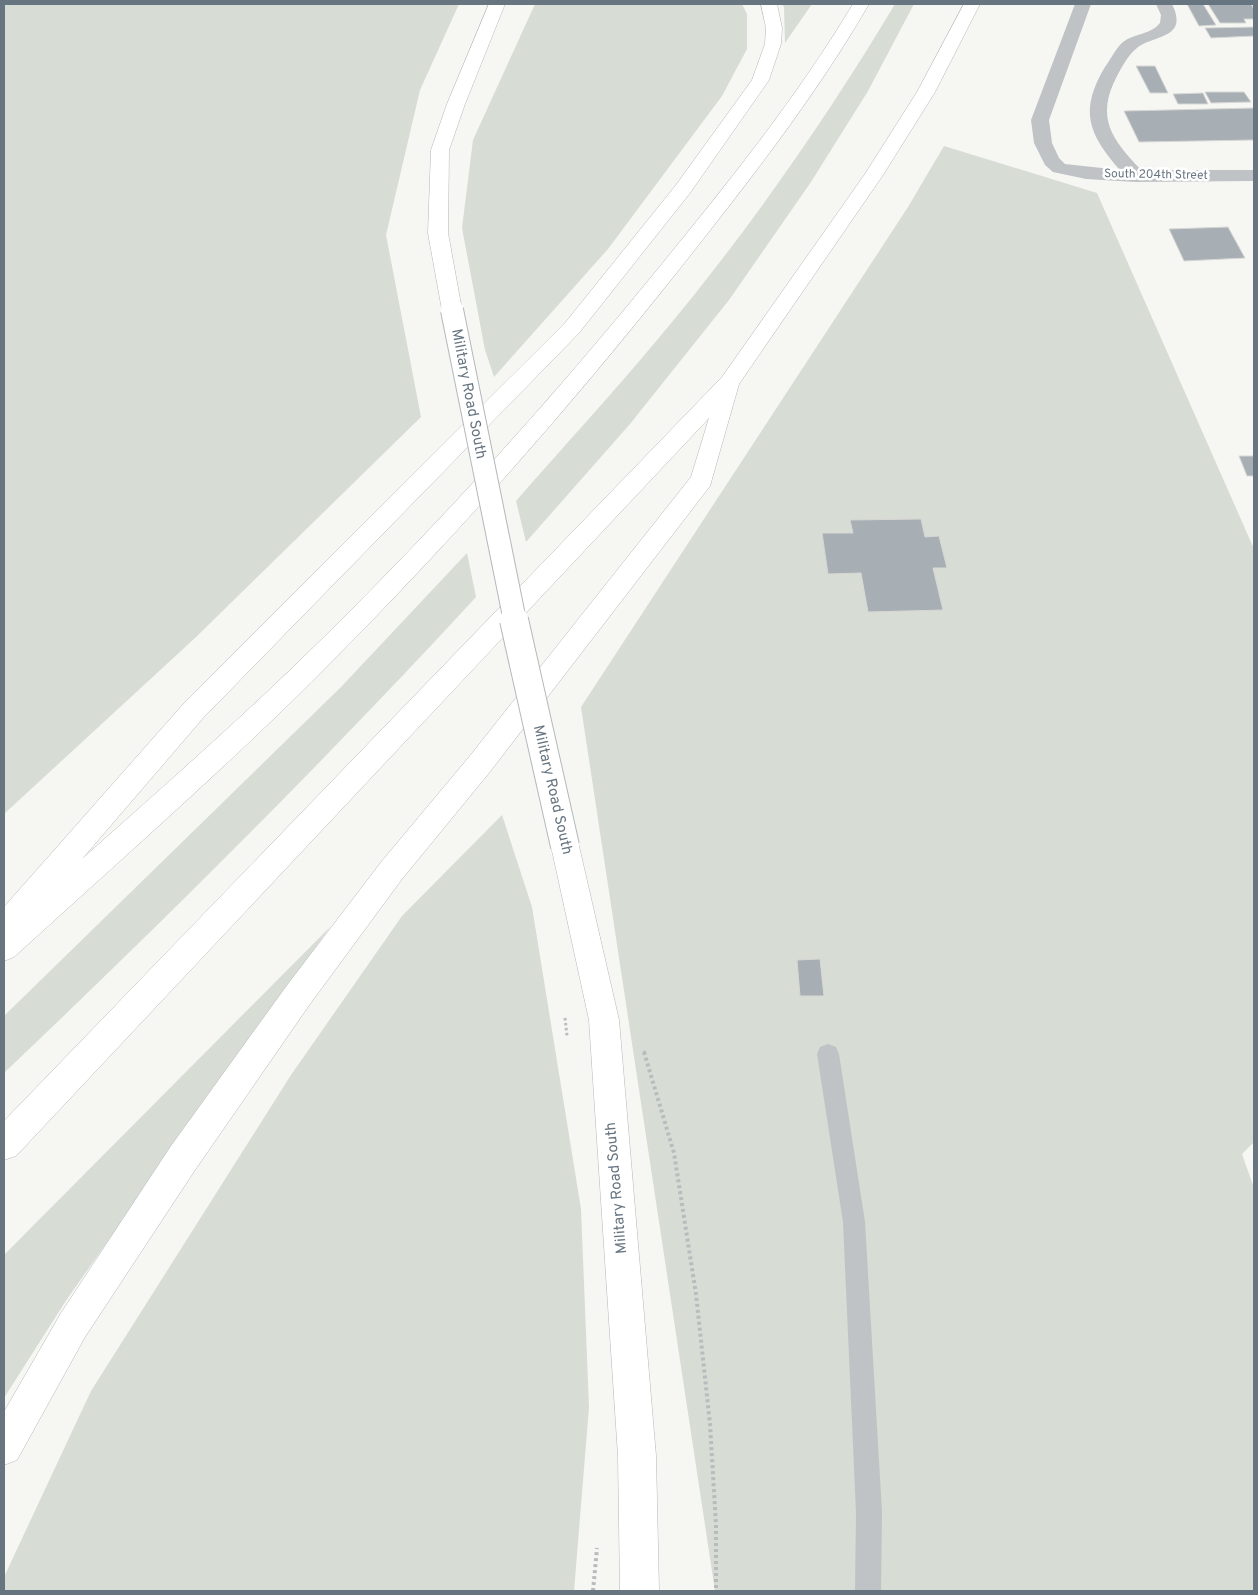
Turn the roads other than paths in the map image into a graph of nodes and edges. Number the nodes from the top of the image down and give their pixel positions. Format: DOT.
graph roads {
  1 [pos="497,4"];
  2 [pos="769,4"];
  3 [pos="860,4"];
  4 [pos="972,4"];
  5 [pos="1083,4"];
  6 [pos="1164,4"];
  7 [pos="1136,176"];
  8 [pos="1254,176"];
  9 [pos="730,382"];
  10 [pos="4,928"];
  11 [pos="4,947"];
  12 [pos="828,1054"];
  13 [pos="4,1144"];
  14 [pos="4,1447"];
  15 [pos="640,1591"];
  16 [pos="868,1591"];
  1 -- 15 [label="main road, Military Road South, bridge"];
  2 -- 10 [label="main road"];
  3 -- 11 [label="main road"];
  4 -- 9 [label="main road"];
  5 -- 7 [label="street, South 204th Street"];
  6 -- 7 [label="street"];
  7 -- 8 [label="street, South 204th Street"];
  9 -- 13 [label="main road"];
  9 -- 14 [label="main road"];
  12 -- 16 [label="lane"];
}
